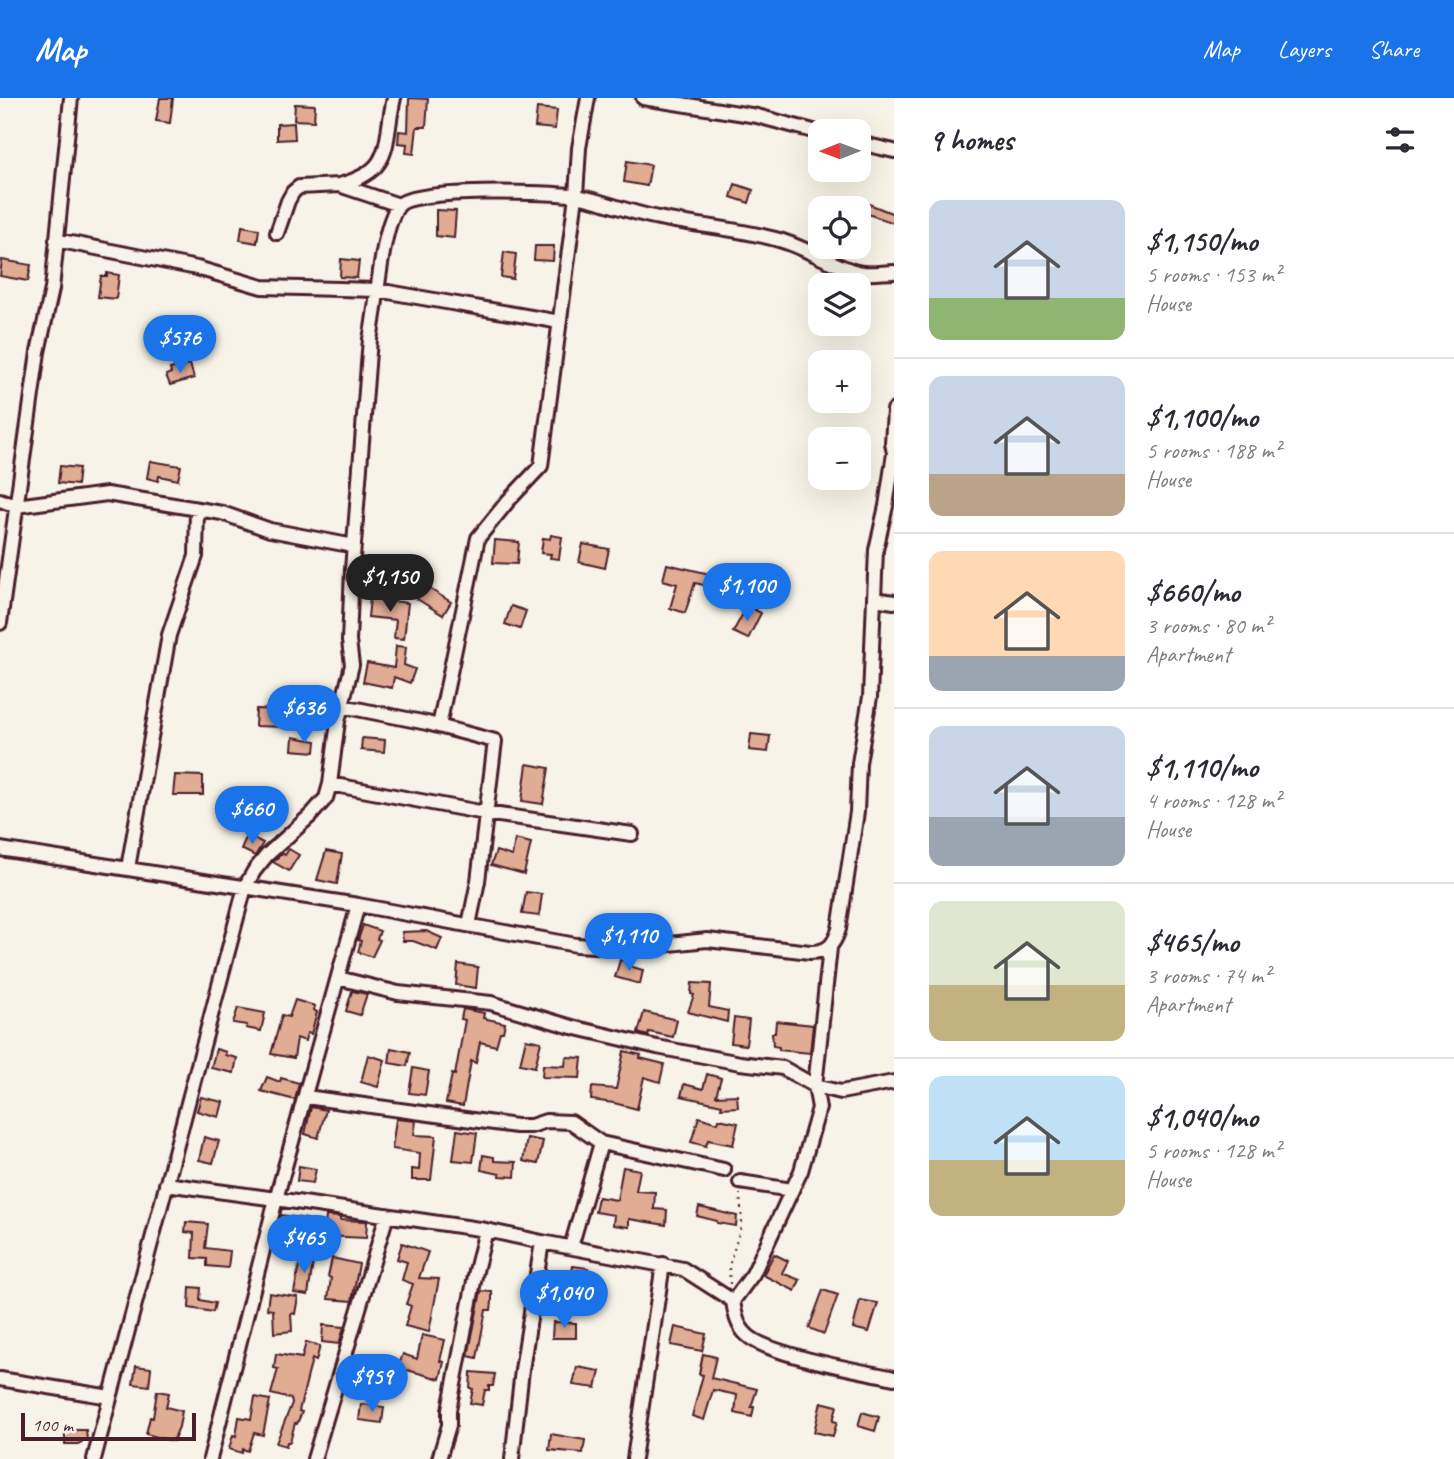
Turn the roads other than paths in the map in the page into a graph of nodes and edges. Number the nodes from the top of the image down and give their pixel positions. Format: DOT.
graph roads {
  1 [pos="71,98"];
  2 [pos="394,98"];
  3 [pos="588,98"];
  4 [pos="643,98"];
  5 [pos="808,130"];
  6 [pos="872,146"];
  7 [pos="894,151"];
  8 [pos="374,170"];
  9 [pos="339,185"];
  10 [pos="576,196"];
  11 [pos="378,198"];
  12 [pos="399,205"];
  13 [pos="277,233"];
  14 [pos="56,240"];
  15 [pos="894,272"];
  16 [pos="377,290"];
  17 [pos="560,323"];
  18 [pos="894,410"];
  19 [pos="0,500"];
  20 [pos="16,506"];
  21 [pos="197,509"];
  22 [pos="354,546"];
  23 [pos="874,599"];
  24 [pos="894,602"];
  25 [pos="1,609"];
  26 [pos="0,623"];
  27 [pos="342,706"];
  28 [pos="439,726"];
  29 [pos="330,784"];
  30 [pos="485,813"];
  31 [pos="632,834"];
  32 [pos="0,849"];
  33 [pos="128,868"];
  34 [pos="245,887"];
  35 [pos="358,905"];
  36 [pos="469,925"];
  37 [pos="830,948"];
  38 [pos="338,978"];
  39 [pos="894,1082"];
  40 [pos="816,1086"];
  41 [pos="306,1097"];
  42 [pos="601,1143"];
  43 [pos="724,1170"];
  44 [pos="740,1182"];
  45 [pos="166,1184"];
  46 [pos="792,1190"];
  47 [pos="276,1199"];
  48 [pos="387,1215"];
  49 [pos="486,1230"];
  50 [pos="542,1242"];
  51 [pos="571,1247"];
  52 [pos="663,1264"];
  53 [pos="733,1301"];
  54 [pos="894,1378"];
  55 [pos="0,1379"];
  56 [pos="110,1397"];
  57 [pos="94,1459"];
  58 [pos="209,1459"];
  59 [pos="314,1459"];
  60 [pos="439,1459"];
  61 [pos="512,1459"];
  62 [pos="634,1459"];
  1 -- 14 [label="street"];
  2 -- 8 [label="street"];
  3 -- 10 [label="street"];
  4 -- 5 [label="street"];
  6 -- 7 [label="street"];
  8 -- 9 [label="street"];
  8 -- 11 [label="street"];
  9 -- 11 [label="street"];
  9 -- 13 [label="street"];
  10 -- 12 [label="street"];
  10 -- 15 [label="street"];
  10 -- 17 [label="street"];
  11 -- 12 [label="street"];
  12 -- 16 [label="street"];
  14 -- 16 [label="street"];
  14 -- 20 [label="street"];
  16 -- 17 [label="street"];
  16 -- 22 [label="street"];
  17 -- 28 [label="street"];
  18 -- 23 [label="street"];
  19 -- 20 [label="street"];
  20 -- 21 [label="street"];
  20 -- 25 [label="street"];
  21 -- 22 [label="street"];
  21 -- 33 [label="street"];
  22 -- 27 [label="street"];
  23 -- 24 [label="street"];
  23 -- 37 [label="street"];
  25 -- 26 [label="street"];
  27 -- 28 [label="street"];
  27 -- 29 [label="street"];
  28 -- 30 [label="street"];
  29 -- 30 [label="street"];
  29 -- 34 [label="street"];
  30 -- 31 [label="street"];
  30 -- 36 [label="street"];
  32 -- 33 [label="street"];
  33 -- 34 [label="street"];
  34 -- 35 [label="street"];
  34 -- 45 [label="street"];
  35 -- 36 [label="street"];
  35 -- 38 [label="street"];
  36 -- 37 [label="street"];
  37 -- 40 [label="street"];
  38 -- 40 [label="street"];
  38 -- 41 [label="street"];
  39 -- 40 [label="street"];
  40 -- 46 [label="street"];
  41 -- 42 [label="street"];
  41 -- 47 [label="street"];
  42 -- 43 [label="street"];
  42 -- 51 [label="street"];
  44 -- 46 [label="street"];
  45 -- 47 [label="street"];
  45 -- 56 [label="street"];
  46 -- 53 [label="street"];
  47 -- 48 [label="street"];
  47 -- 58 [label="street"];
  48 -- 49 [label="street"];
  48 -- 59 [label="street"];
  49 -- 50 [label="street"];
  49 -- 60 [label="street"];
  50 -- 51 [label="street"];
  50 -- 61 [label="street"];
  51 -- 52 [label="street"];
  52 -- 53 [label="street"];
  52 -- 62 [label="street"];
  53 -- 54 [label="street"];
  55 -- 56 [label="street"];
  56 -- 57 [label="street"];
}
